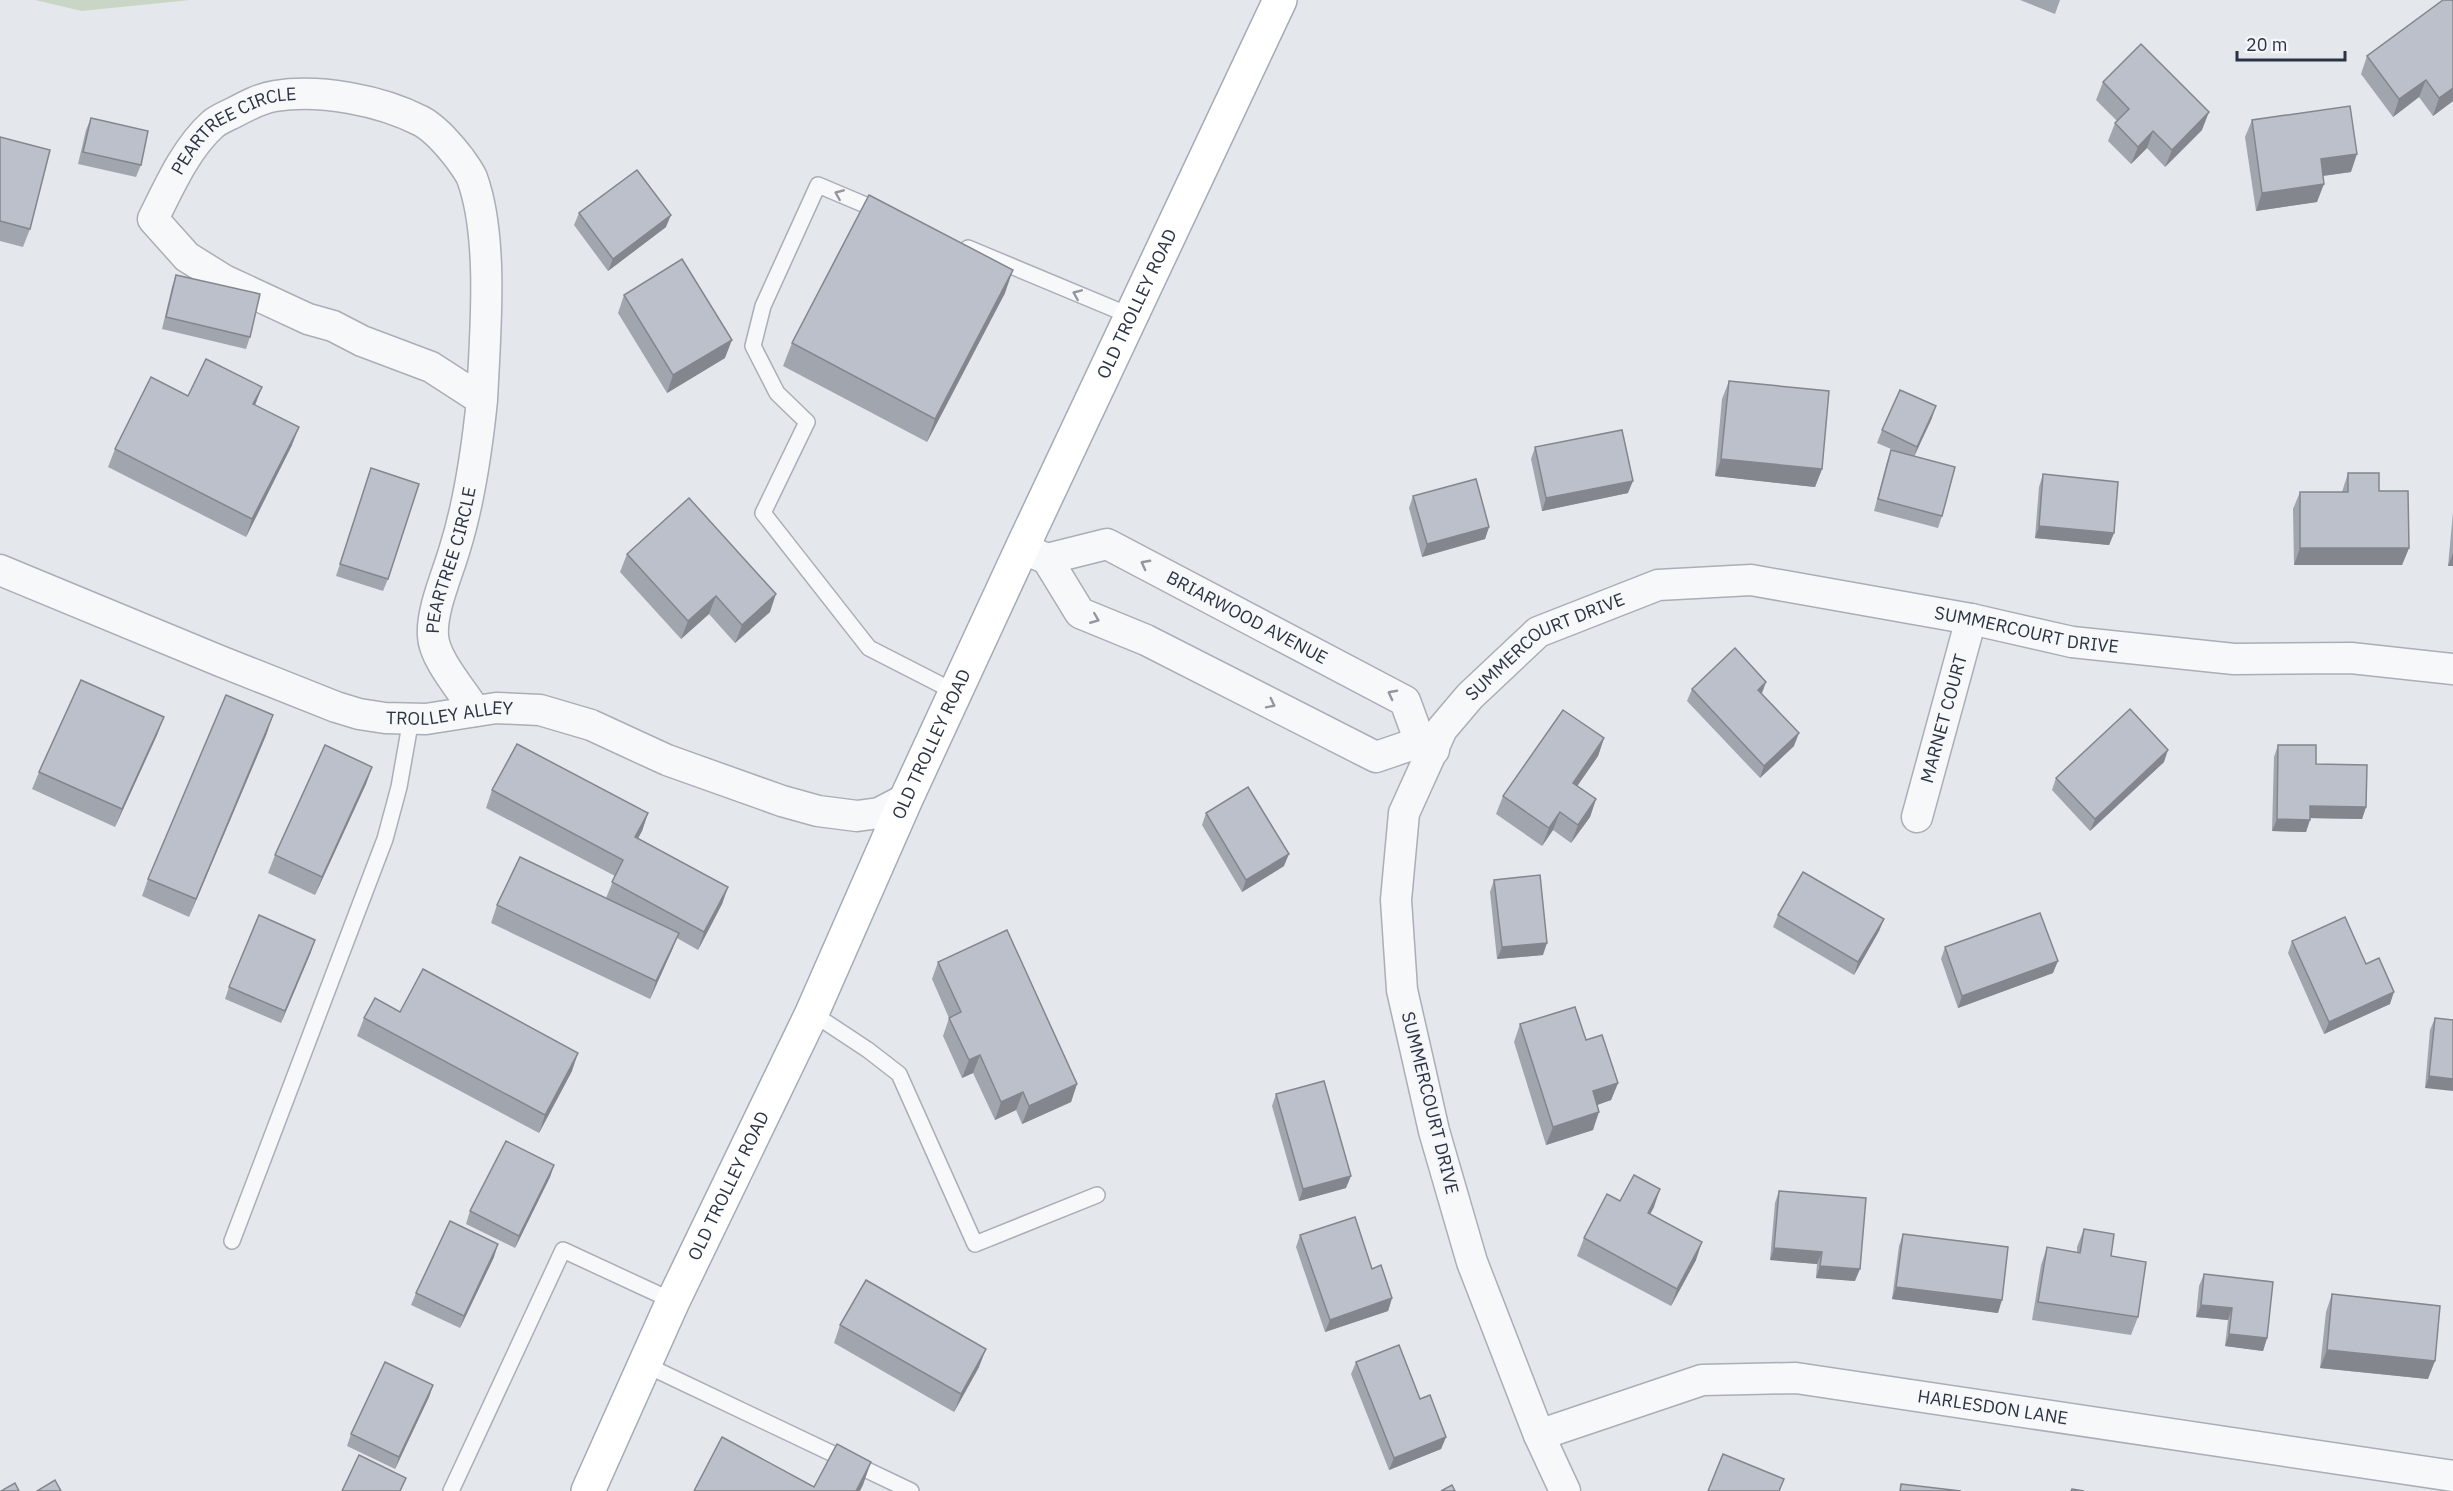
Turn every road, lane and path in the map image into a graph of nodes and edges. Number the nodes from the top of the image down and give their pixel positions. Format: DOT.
graph roads {
  1 [pos="1280,0"];
  2 [pos="893,217"];
  3 [pos="958,244"];
  4 [pos="1131,316"];
  5 [pos="482,400"];
  6 [pos="1035,554"];
  7 [pos="0,570"];
  8 [pos="1971,620"];
  9 [pos="2453,669"];
  10 [pos="955,692"];
  11 [pos="476,711"];
  12 [pos="411,719"];
  13 [pos="1427,746"];
  14 [pos="906,799"];
  15 [pos="1917,817"];
  16 [pos="812,1013"];
  17 [pos="1097,1195"];
  18 [pos="232,1241"];
  19 [pos="673,1301"];
  20 [pos="646,1365"];
  21 [pos="1539,1435"];
  22 [pos="2453,1476"];
  23 [pos="451,1491"];
  24 [pos="588,1491"];
  25 [pos="911,1491"];
  26 [pos="1565,1491"];
  1 -- 4 [label="main road, OLD TROLLEY ROAD"];
  2 -- 10 [label="lane, one-way"];
  4 -- 3 [label="lane, one-way"];
  4 -- 6 [label="main road, OLD TROLLEY ROAD"];
  5 -- 5 [label="street, PEARTREE CIRCLE"];
  5 -- 11 [label="street, PEARTREE CIRCLE"];
  6 -- 10 [label="main road, OLD TROLLEY ROAD"];
  6 -- 13 [label="street, one-way"];
  13 -- 6 [label="street, BRIARWOOD AVENUE, one-way"];
  7 -- 12 [label="street, TROLLEY ALLEY"];
  8 -- 9 [label="street, SUMMERCOURT DRIVE"];
  8 -- 13 [label="street, SUMMERCOURT DRIVE"];
  8 -- 15 [label="street, MARNET COURT"];
  10 -- 14 [label="main road, OLD TROLLEY ROAD"];
  11 -- 12 [label="street, TROLLEY ALLEY"];
  11 -- 14 [label="street, TROLLEY ALLEY"];
  12 -- 18 [label="lane"];
  13 -- 21 [label="street, SUMMERCOURT DRIVE"];
  14 -- 16 [label="main road, OLD TROLLEY ROAD"];
  16 -- 17 [label="lane"];
  16 -- 19 [label="main road, OLD TROLLEY ROAD"];
  19 -- 20 [label="main road, OLD TROLLEY ROAD"];
  19 -- 23 [label="lane"];
  20 -- 24 [label="main road, OLD TROLLEY ROAD"];
  20 -- 25 [label="lane"];
  21 -- 22 [label="street, HARLESDON LANE"];
  21 -- 26 [label="street, SUMMERCOURT DRIVE"];
}
